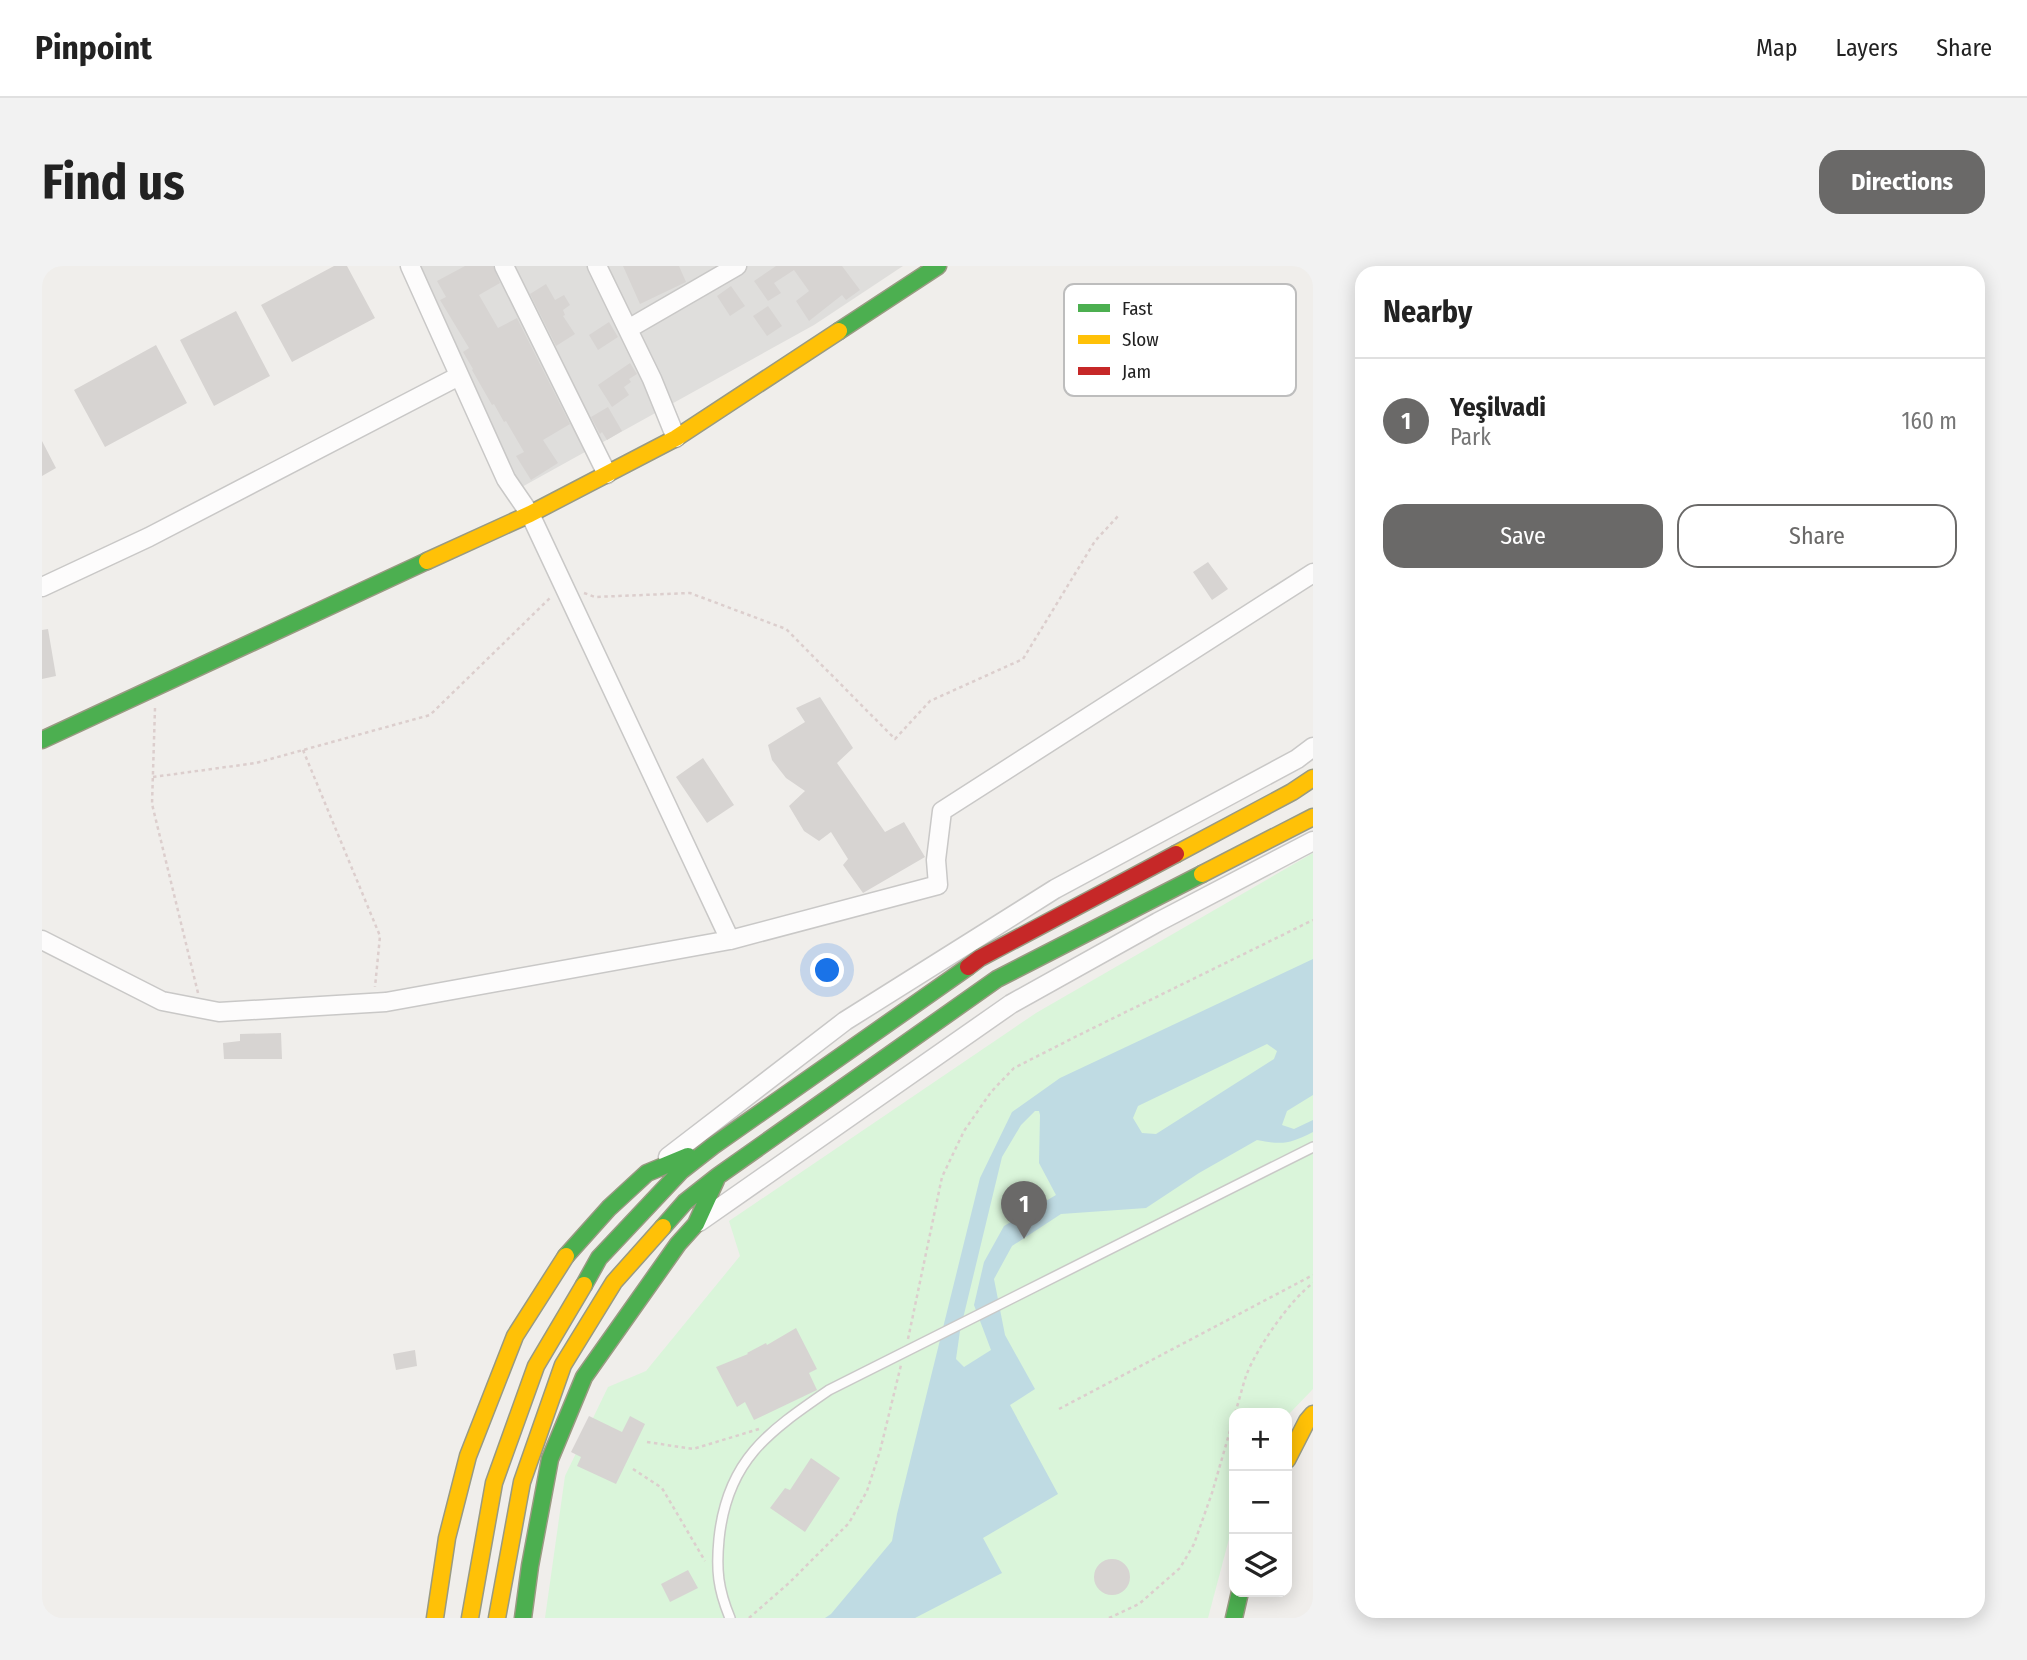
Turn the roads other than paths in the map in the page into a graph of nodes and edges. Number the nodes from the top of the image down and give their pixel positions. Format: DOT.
graph roads {
  1 [pos="410,266"];
  2 [pos="504,266"];
  3 [pos="597,266"];
  4 [pos="737,266"];
  5 [pos="938,266"];
  6 [pos="628,329"];
  7 [pos="459,376"];
  8 [pos="676,438"];
  9 [pos="607,474"];
  10 [pos="530,514"];
  11 [pos="1313,573"];
  12 [pos="42,587"];
  13 [pos="42,740"];
  14 [pos="1313,747"];
  15 [pos="1313,778"];
  16 [pos="1313,817"];
  17 [pos="1313,841"];
  18 [pos="42,940"];
  19 [pos="730,940"];
  20 [pos="713,1146"];
  21 [pos="1313,1147"];
  22 [pos="647,1173"];
  23 [pos="718,1176"];
  24 [pos="696,1224"];
  25 [pos="1313,1414"];
  26 [pos="1292,1450"];
  27 [pos="1239,1597"];
  28 [pos="435,1618"];
  29 [pos="470,1618"];
  30 [pos="497,1618"];
  31 [pos="523,1618"];
  32 [pos="730,1618"];
  33 [pos="1234,1618"];
  1 -- 7 [label="street"];
  2 -- 9 [label="street"];
  3 -- 6 [label="street"];
  4 -- 6 [label="street"];
  5 -- 8 [label="main road"];
  6 -- 8 [label="street"];
  7 -- 10 [label="street"];
  7 -- 12 [label="street"];
  8 -- 9 [label="main road"];
  9 -- 10 [label="main road"];
  10 -- 13 [label="main road"];
  10 -- 19 [label="street"];
  11 -- 19 [label="street"];
  14 -- 22 [label="street"];
  15 -- 20 [label="main road"];
  16 -- 23 [label="main road"];
  17 -- 24 [label="street"];
  18 -- 19 [label="street"];
  20 -- 22 [label="main road"];
  20 -- 29 [label="main road"];
  21 -- 32 [label="lane"];
  22 -- 28 [label="main road"];
  23 -- 24 [label="main road"];
  23 -- 30 [label="main road"];
  24 -- 31 [label="main road"];
  25 -- 26 [label="main road"];
  27 -- 33 [label="main road"];
}
